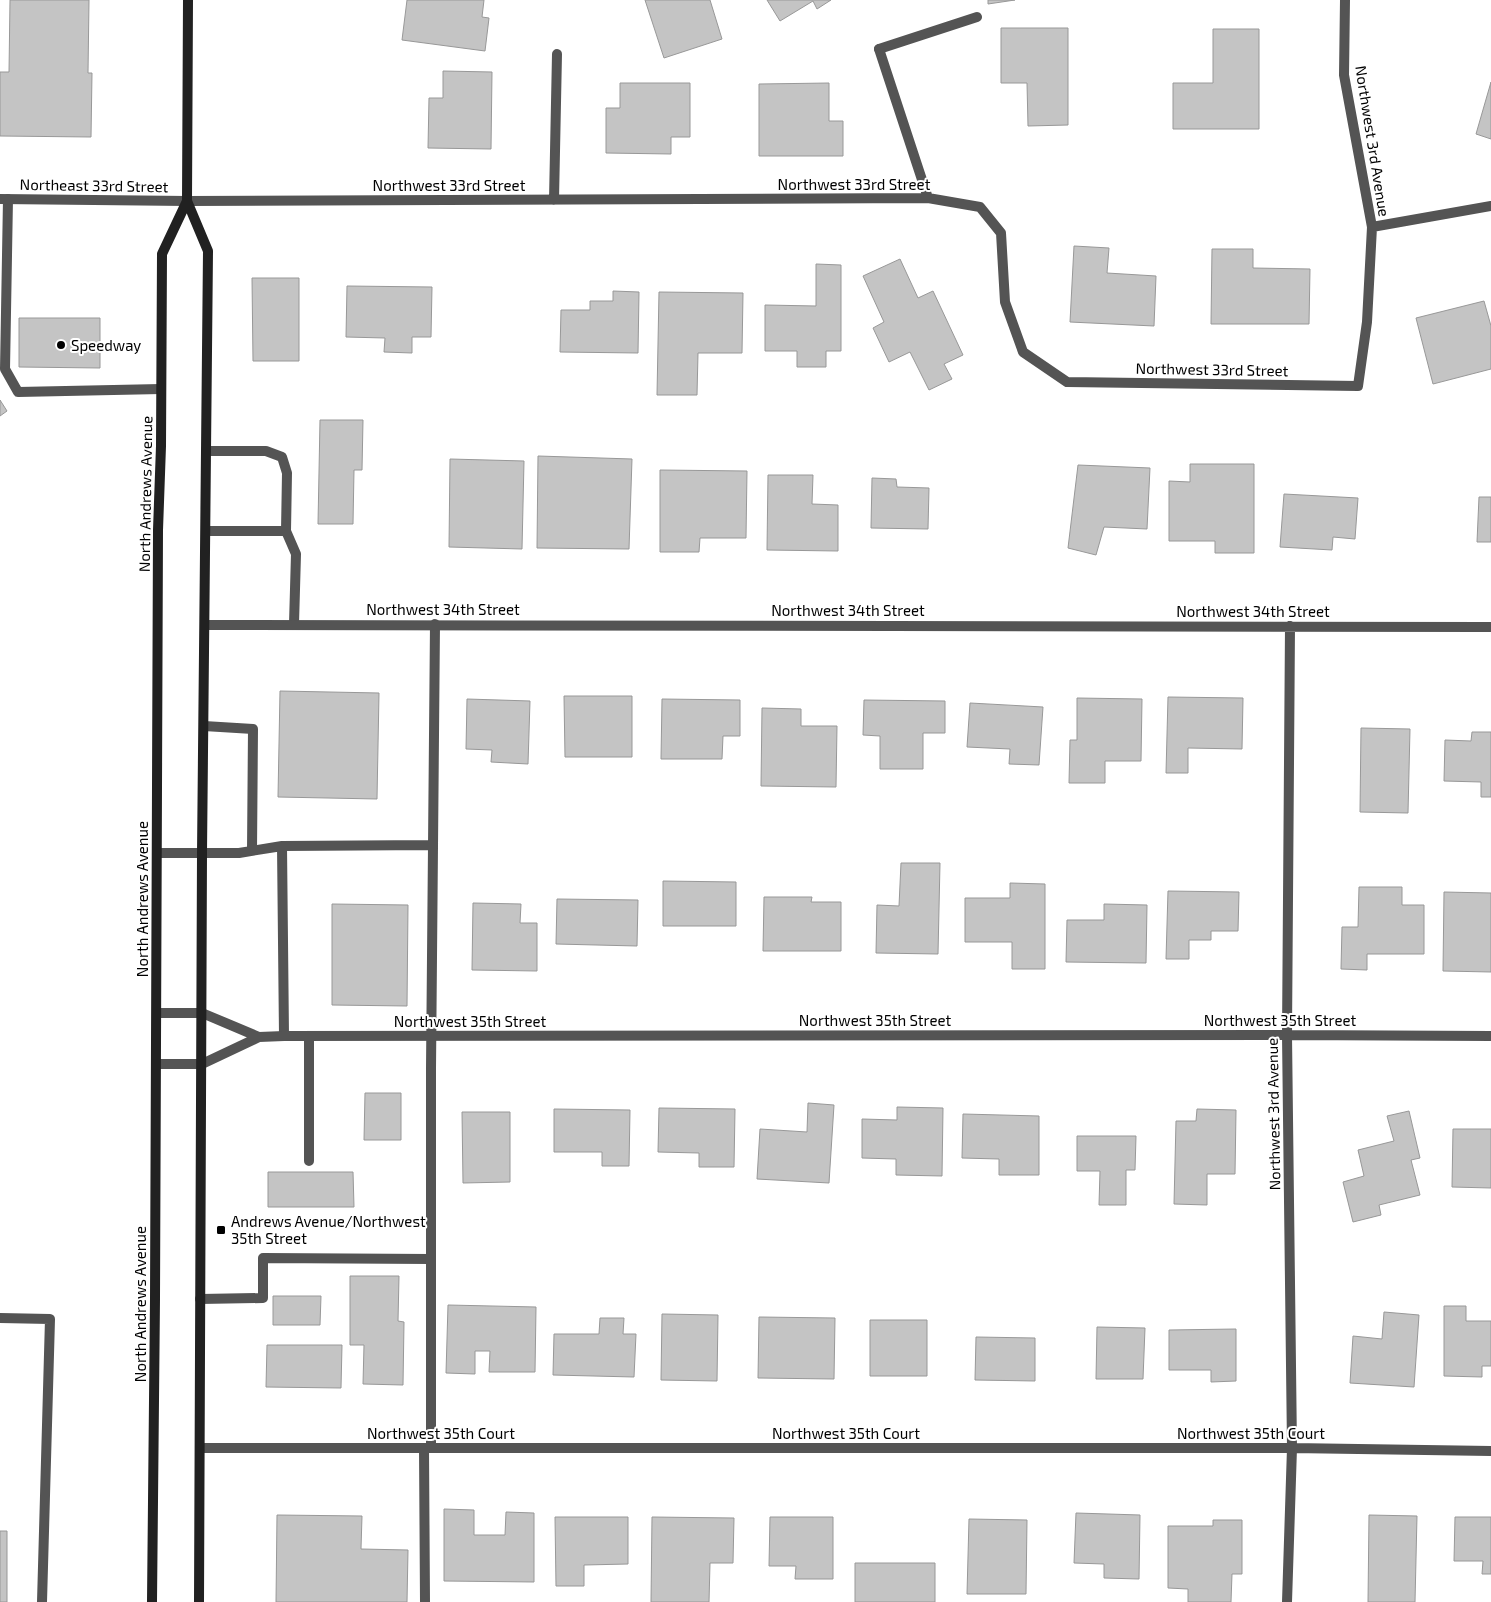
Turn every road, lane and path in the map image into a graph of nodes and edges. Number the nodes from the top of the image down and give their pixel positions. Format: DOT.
graph roads {
  1 [pos="188,0"];
  2 [pos="1345,0"];
  3 [pos="977,17"];
  4 [pos="557,54"];
  5 [pos="928,198"];
  6 [pos="4,199"];
  7 [pos="554,200"];
  8 [pos="187,201"];
  9 [pos="1491,206"];
  10 [pos="1372,227"];
  11 [pos="162,389"];
  12 [pos="207,451"];
  13 [pos="206,531"];
  14 [pos="286,531"];
  15 [pos="205,624"];
  16 [pos="294,624"];
  17 [pos="435,624"];
  18 [pos="1290,626"];
  19 [pos="1491,627"];
  20 [pos="204,726"];
  21 [pos="433,845"];
  22 [pos="282,846"];
  23 [pos="252,851"];
  24 [pos="157,853"];
  25 [pos="202,853"];
  26 [pos="157,1013"];
  27 [pos="202,1013"];
  28 [pos="1287,1035"];
  29 [pos="284,1036"];
  30 [pos="309,1036"];
  31 [pos="432,1036"];
  32 [pos="1491,1036"];
  33 [pos="259,1037"];
  34 [pos="156,1064"];
  35 [pos="202,1064"];
  36 [pos="309,1161"];
  37 [pos="431,1259"];
  38 [pos="200,1299"];
  39 [pos="0,1318"];
  40 [pos="200,1448"];
  41 [pos="427,1448"];
  42 [pos="1292,1448"];
  43 [pos="1491,1451"];
  44 [pos="42,1602"];
  45 [pos="152,1602"];
  46 [pos="199,1602"];
  47 [pos="426,1602"];
  48 [pos="1287,1602"];
  1 -- 8 [label="main road, North Andrews Avenue"];
  2 -- 10 [label="street, Northwest 3rd Avenue"];
  3 -- 5 [label="street"];
  4 -- 7 [label="street"];
  5 -- 7 [label="street, Northwest 33rd Street"];
  5 -- 10 [label="street, Northwest 33rd Street"];
  6 -- 8 [label="street, Northeast 33rd Street"];
  6 -- 11 [label="street"];
  7 -- 8 [label="street, Northwest 33rd Street"];
  8 -- 11 [label="main road, North Andrews Avenue"];
  8 -- 12 [label="main road, North Andrews Avenue"];
  9 -- 10 [label="street"];
  11 -- 24 [label="main road, North Andrews Avenue"];
  12 -- 13 [label="main road, North Andrews Avenue"];
  12 -- 14 [label="street"];
  13 -- 14 [label="street"];
  13 -- 15 [label="main road, North Andrews Avenue"];
  14 -- 16 [label="street"];
  15 -- 16 [label="street, Northwest 34th Street"];
  15 -- 20 [label="main road, North Andrews Avenue"];
  16 -- 17 [label="street, Northwest 34th Street"];
  17 -- 18 [label="street, Northwest 34th Street"];
  17 -- 21 [label="street"];
  18 -- 19 [label="street, Northwest 34th Street"];
  18 -- 28 [label="street, Northwest 3rd Avenue"];
  20 -- 23 [label="street"];
  20 -- 25 [label="main road, North Andrews Avenue"];
  21 -- 22 [label="street"];
  21 -- 31 [label="street"];
  22 -- 23 [label="street"];
  22 -- 29 [label="street"];
  23 -- 25 [label="street"];
  24 -- 25 [label="street"];
  24 -- 26 [label="main road, North Andrews Avenue"];
  25 -- 27 [label="main road, North Andrews Avenue"];
  26 -- 27 [label="street, Northwest 35th Street"];
  26 -- 34 [label="main road, North Andrews Avenue"];
  27 -- 33 [label="street, Northwest 35th Street"];
  27 -- 35 [label="main road, North Andrews Avenue"];
  28 -- 31 [label="street, Northwest 35th Street"];
  28 -- 32 [label="street, Northwest 35th Street"];
  28 -- 42 [label="street, Northwest 3rd Avenue"];
  29 -- 30 [label="street, Northwest 35th Street"];
  29 -- 33 [label="street, Northwest 35th Street"];
  30 -- 31 [label="street, Northwest 35th Street"];
  30 -- 36 [label="street"];
  31 -- 37 [label="street"];
  33 -- 35 [label="street, Northwest 35th Street"];
  34 -- 35 [label="street, Northwest 35th Street"];
  34 -- 45 [label="main road, North Andrews Avenue"];
  35 -- 38 [label="main road, North Andrews Avenue"];
  37 -- 38 [label="street"];
  37 -- 41 [label="street"];
  38 -- 40 [label="main road, North Andrews Avenue"];
  39 -- 44 [label="street"];
  40 -- 41 [label="street, Northwest 35th Court"];
  40 -- 46 [label="main road, North Andrews Avenue"];
  41 -- 42 [label="street, Northwest 35th Court"];
  41 -- 47 [label="street"];
  42 -- 43 [label="street, Northwest 35th Court"];
  42 -- 48 [label="street, Northwest 3rd Avenue"];
}
